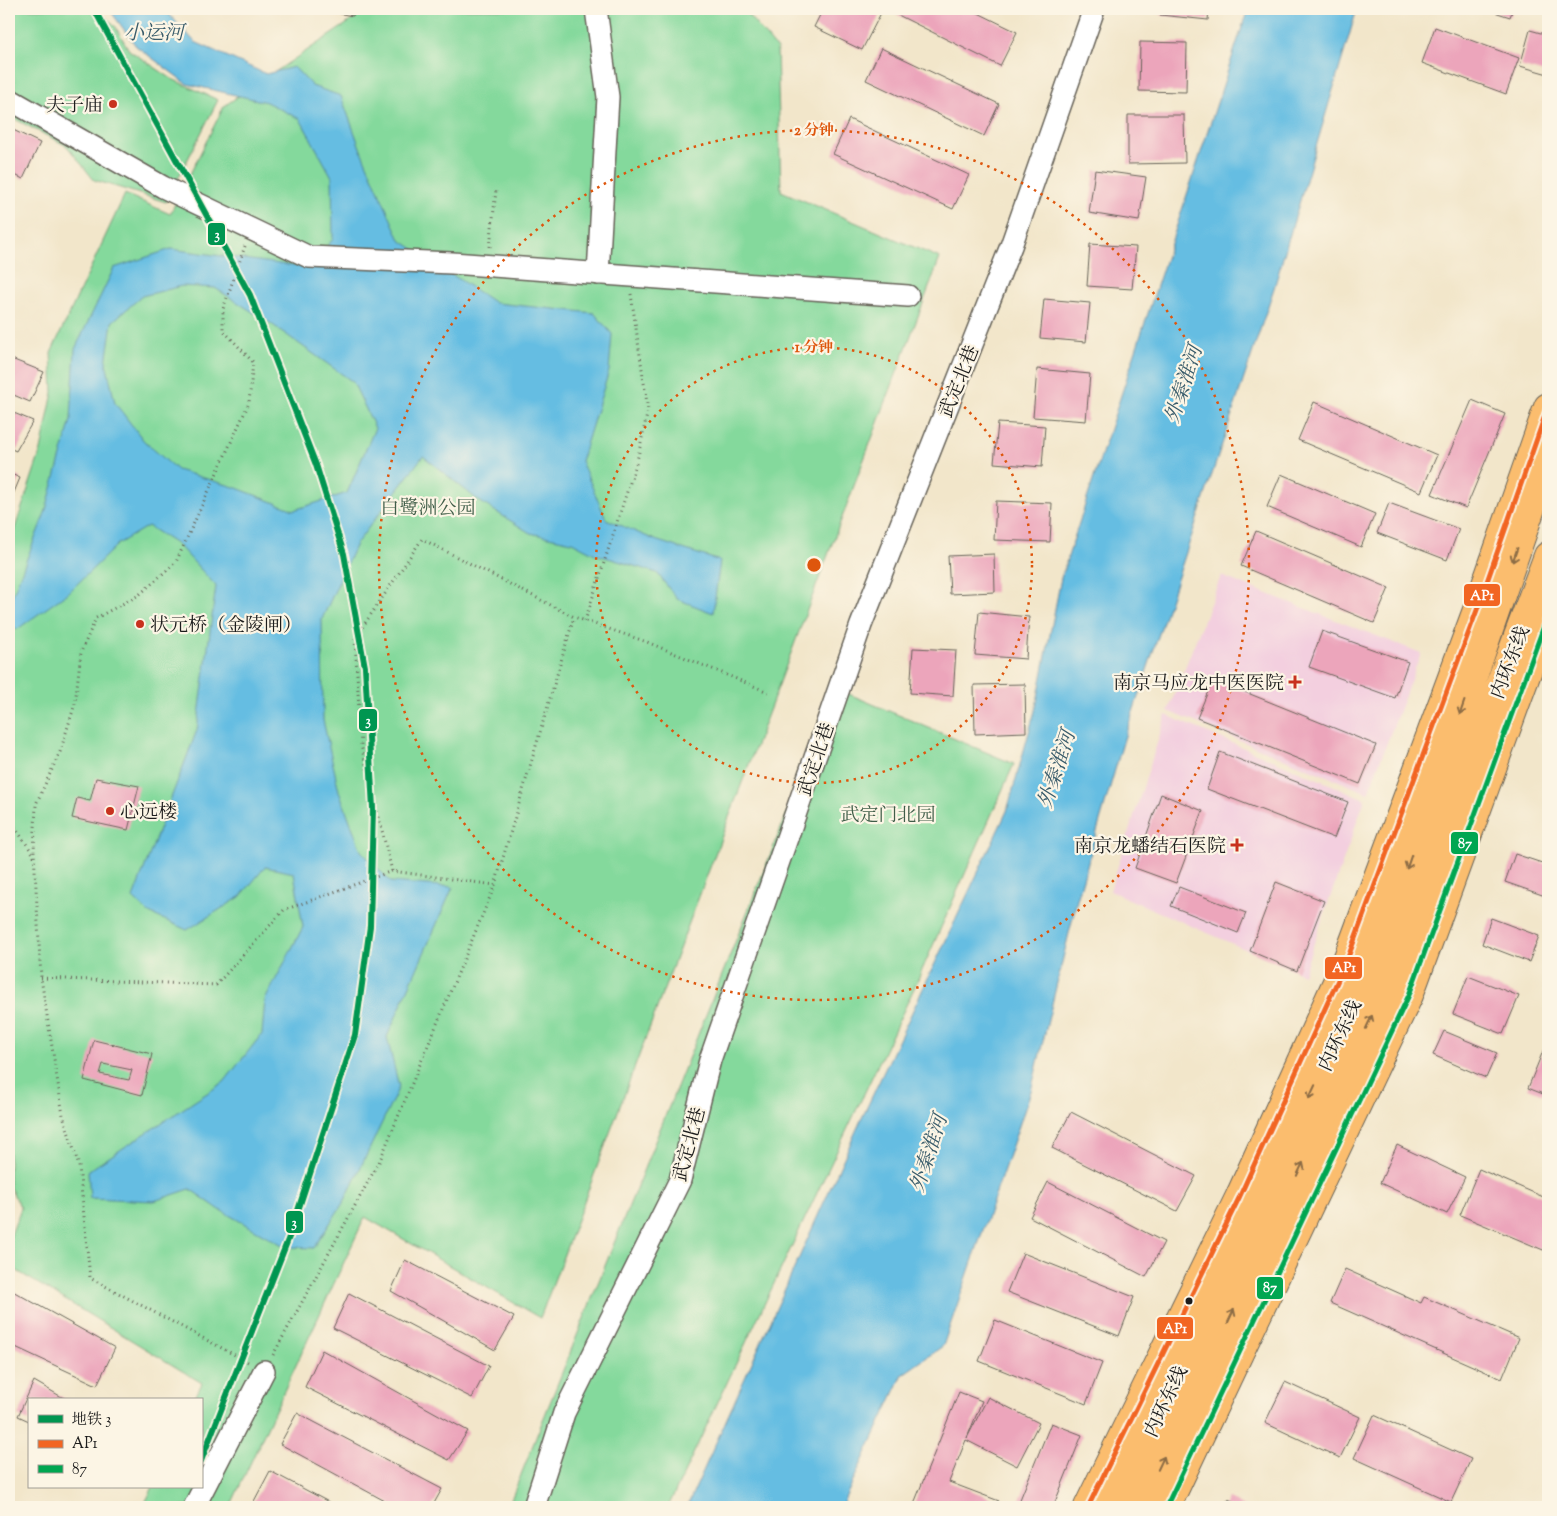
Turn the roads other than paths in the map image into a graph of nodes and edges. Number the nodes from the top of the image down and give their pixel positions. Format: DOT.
graph roads {
  1 [pos="596,9"];
  2 [pos="1094,9"];
  3 [pos="9,99"];
  4 [pos="598,274"];
  5 [pos="908,296"];
  6 [pos="1548,407"];
  7 [pos="1548,459"];
  8 [pos="1548,556"];
  9 [pos="1548,615"];
  10 [pos="264,1371"];
  11 [pos="194,1507"];
  12 [pos="534,1507"];
  13 [pos="1088,1507"];
  14 [pos="1115,1507"];
  15 [pos="1140,1507"];
  16 [pos="1166,1507"];
  1 -- 4 [label="lane"];
  2 -- 12 [label="lane, 武定北巷"];
  3 -- 4 [label="lane"];
  4 -- 5 [label="lane"];
  6 -- 13 [label="main road"];
  7 -- 14 [label="main road, 内环东线, one-way"];
  15 -- 8 [label="main road, 内环东线, one-way"];
  9 -- 16 [label="main road"];
  10 -- 11 [label="lane"];
}
